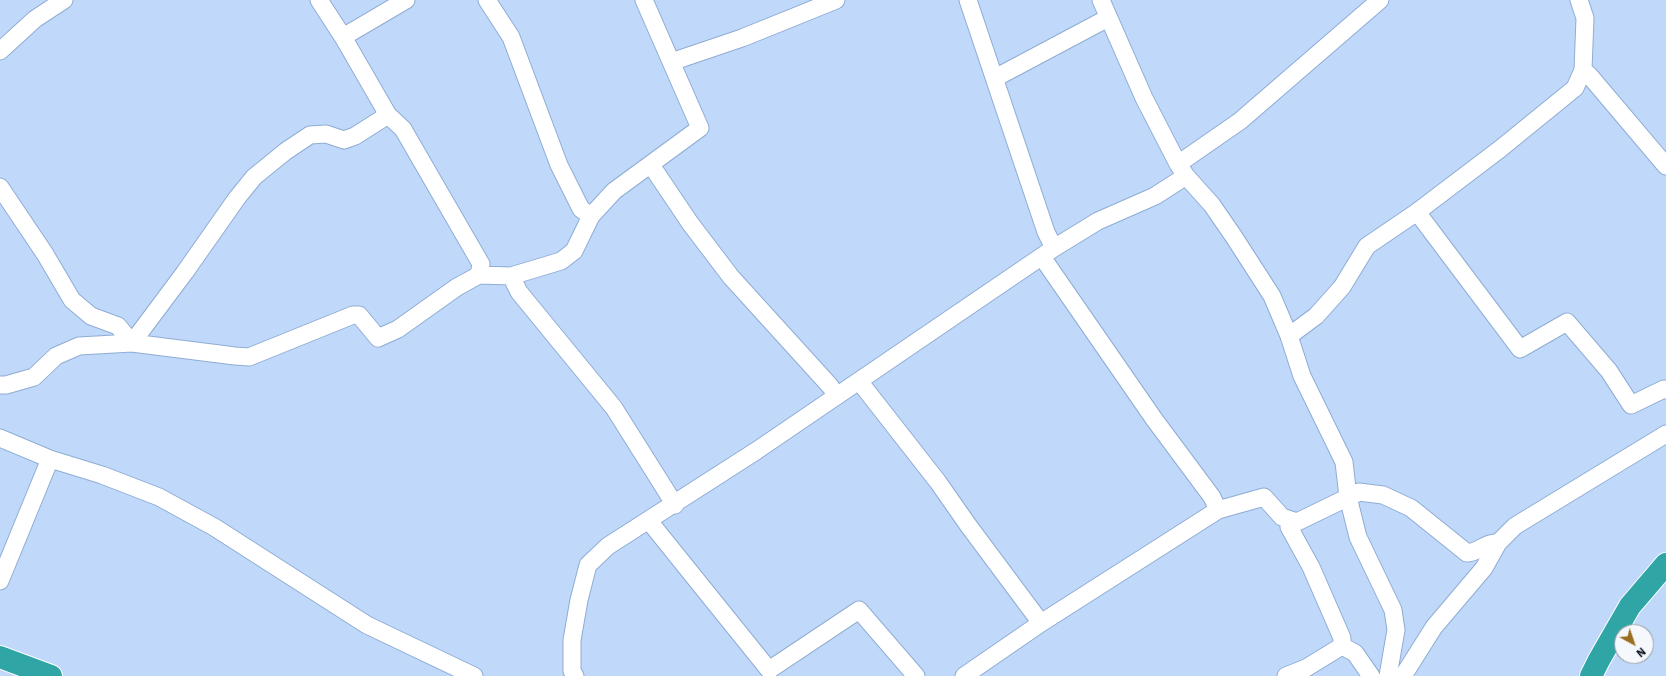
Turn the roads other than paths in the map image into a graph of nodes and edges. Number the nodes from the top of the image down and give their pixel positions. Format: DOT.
graph roads {
  1 [pos="64,0"];
  2 [pos="319,0"];
  3 [pos="406,0"];
  4 [pos="487,0"];
  5 [pos="644,0"];
  6 [pos="836,0"];
  7 [pos="968,0"];
  8 [pos="1101,0"];
  9 [pos="1380,0"];
  10 [pos="1579,0"];
  11 [pos="1108,18"];
  12 [pos="343,37"];
  13 [pos="0,51"];
  14 [pos="671,62"];
  15 [pos="1583,70"];
  16 [pos="995,78"];
  17 [pos="388,115"];
  18 [pos="651,165"];
  19 [pos="1666,166"];
  20 [pos="1182,170"];
  21 [pos="0,187"];
  22 [pos="1417,212"];
  23 [pos="591,216"];
  24 [pos="1048,252"];
  25 [pos="479,275"];
  26 [pos="511,276"];
  27 [pos="1289,336"];
  28 [pos="132,342"];
  29 [pos="859,381"];
  30 [pos="0,385"];
  31 [pos="1666,390"];
  32 [pos="837,396"];
  33 [pos="1666,434"];
  34 [pos="0,438"];
  35 [pos="50,459"];
  36 [pos="1348,497"];
  37 [pos="675,505"];
  38 [pos="1218,510"];
  39 [pos="1290,520"];
  40 [pos="649,521"];
  41 [pos="1498,543"];
  42 [pos="1666,564"];
  43 [pos="0,581"];
  44 [pos="1041,623"];
  45 [pos="1342,646"];
  46 [pos="0,657"];
  47 [pos="51,676"];
  48 [pos="474,676"];
  49 [pos="575,676"];
  50 [pos="916,676"];
  51 [pos="964,676"];
  52 [pos="1286,676"];
  53 [pos="1371,676"];
  54 [pos="1388,676"];
  55 [pos="1403,676"];
  56 [pos="1591,676"];
  1 -- 13 [label="street"];
  2 -- 12 [label="street"];
  3 -- 12 [label="street"];
  4 -- 23 [label="street"];
  5 -- 14 [label="street"];
  6 -- 14 [label="street"];
  7 -- 16 [label="street"];
  8 -- 11 [label="street"];
  9 -- 20 [label="street"];
  10 -- 15 [label="street"];
  11 -- 16 [label="street"];
  11 -- 20 [label="street"];
  12 -- 17 [label="street"];
  14 -- 18 [label="street"];
  15 -- 19 [label="street"];
  15 -- 22 [label="street"];
  16 -- 24 [label="street"];
  17 -- 25 [label="street"];
  17 -- 28 [label="street"];
  18 -- 23 [label="street"];
  18 -- 32 [label="street"];
  20 -- 24 [label="street"];
  20 -- 27 [label="street"];
  21 -- 28 [label="street"];
  22 -- 27 [label="street"];
  22 -- 31 [label="street"];
  23 -- 26 [label="street"];
  24 -- 29 [label="street"];
  24 -- 38 [label="street"];
  25 -- 26 [label="street"];
  25 -- 28 [label="street"];
  26 -- 37 [label="street"];
  27 -- 36 [label="street"];
  28 -- 30 [label="street"];
  29 -- 32 [label="street"];
  29 -- 44 [label="street"];
  32 -- 37 [label="street"];
  33 -- 41 [label="street"];
  34 -- 35 [label="street"];
  35 -- 43 [label="street"];
  35 -- 48 [label="street"];
  36 -- 39 [label="street"];
  36 -- 41 [label="street"];
  36 -- 54 [label="street"];
  37 -- 40 [label="street"];
  38 -- 39 [label="street"];
  38 -- 44 [label="street"];
  39 -- 45 [label="street"];
  40 -- 49 [label="street"];
  40 -- 50 [label="street"];
  41 -- 55 [label="street"];
  42 -- 56 [label="highway"];
  44 -- 51 [label="street"];
  45 -- 52 [label="street"];
  45 -- 53 [label="street"];
  46 -- 47 [label="highway"];
}
